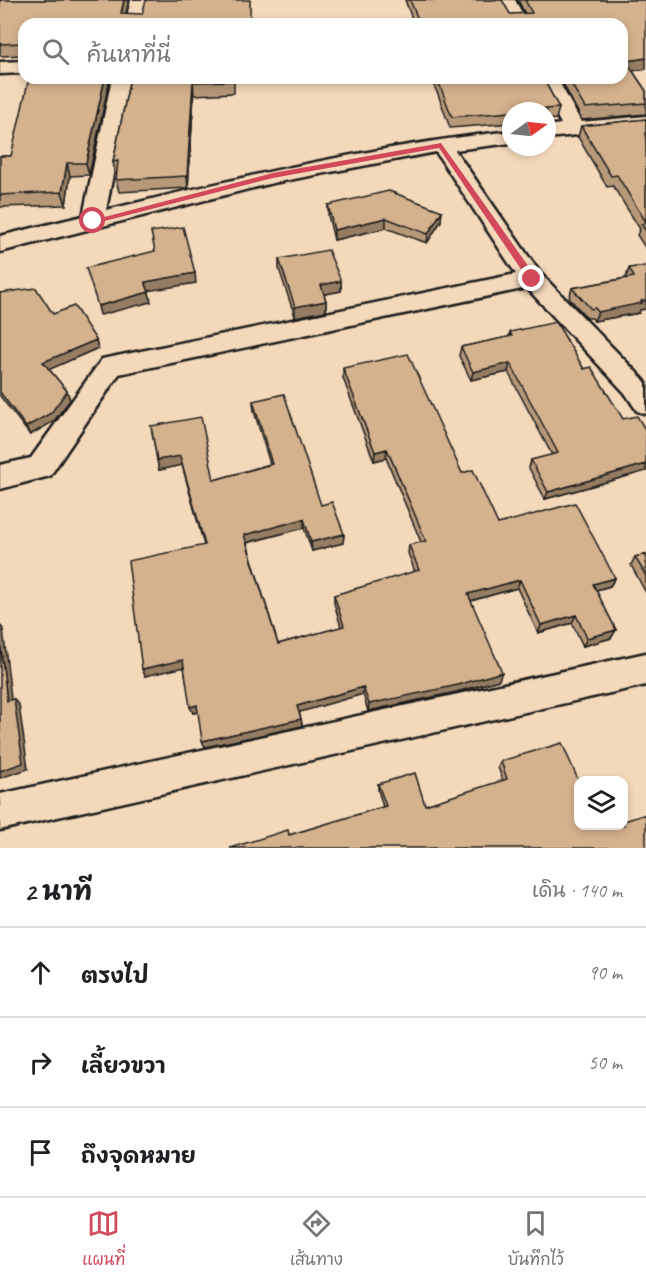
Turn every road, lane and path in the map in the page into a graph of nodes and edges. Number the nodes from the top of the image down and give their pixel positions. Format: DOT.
graph roads {
  1 [pos="140,0"];
  2 [pos="506,0"];
  3 [pos="136,18"];
  4 [pos="516,18"];
  5 [pos="18,67"];
  6 [pos="0,68"];
  7 [pos="121,84"];
  8 [pos="550,84"];
  9 [pos="646,122"];
  10 [pos="574,129"];
  11 [pos="556,131"];
  12 [pos="502,138"];
  13 [pos="441,145"];
  14 [pos="93,221"];
  15 [pos="0,244"];
  16 [pos="532,279"];
  17 [pos="646,404"];
  18 [pos="0,477"];
  19 [pos="646,669"];
  20 [pos="0,812"];
  1 -- 3 [label="street"];
  2 -- 4 [label="street"];
  5 -- 6 [label="street"];
  7 -- 14 [label="street"];
  8 -- 10 [label="street"];
  9 -- 10 [label="street"];
  10 -- 11 [label="street"];
  12 -- 13 [label="street"];
  13 -- 14 [label="street"];
  13 -- 16 [label="street"];
  14 -- 15 [label="street"];
  16 -- 17 [label="street"];
  16 -- 18 [label="street"];
  19 -- 20 [label="street"];
}
